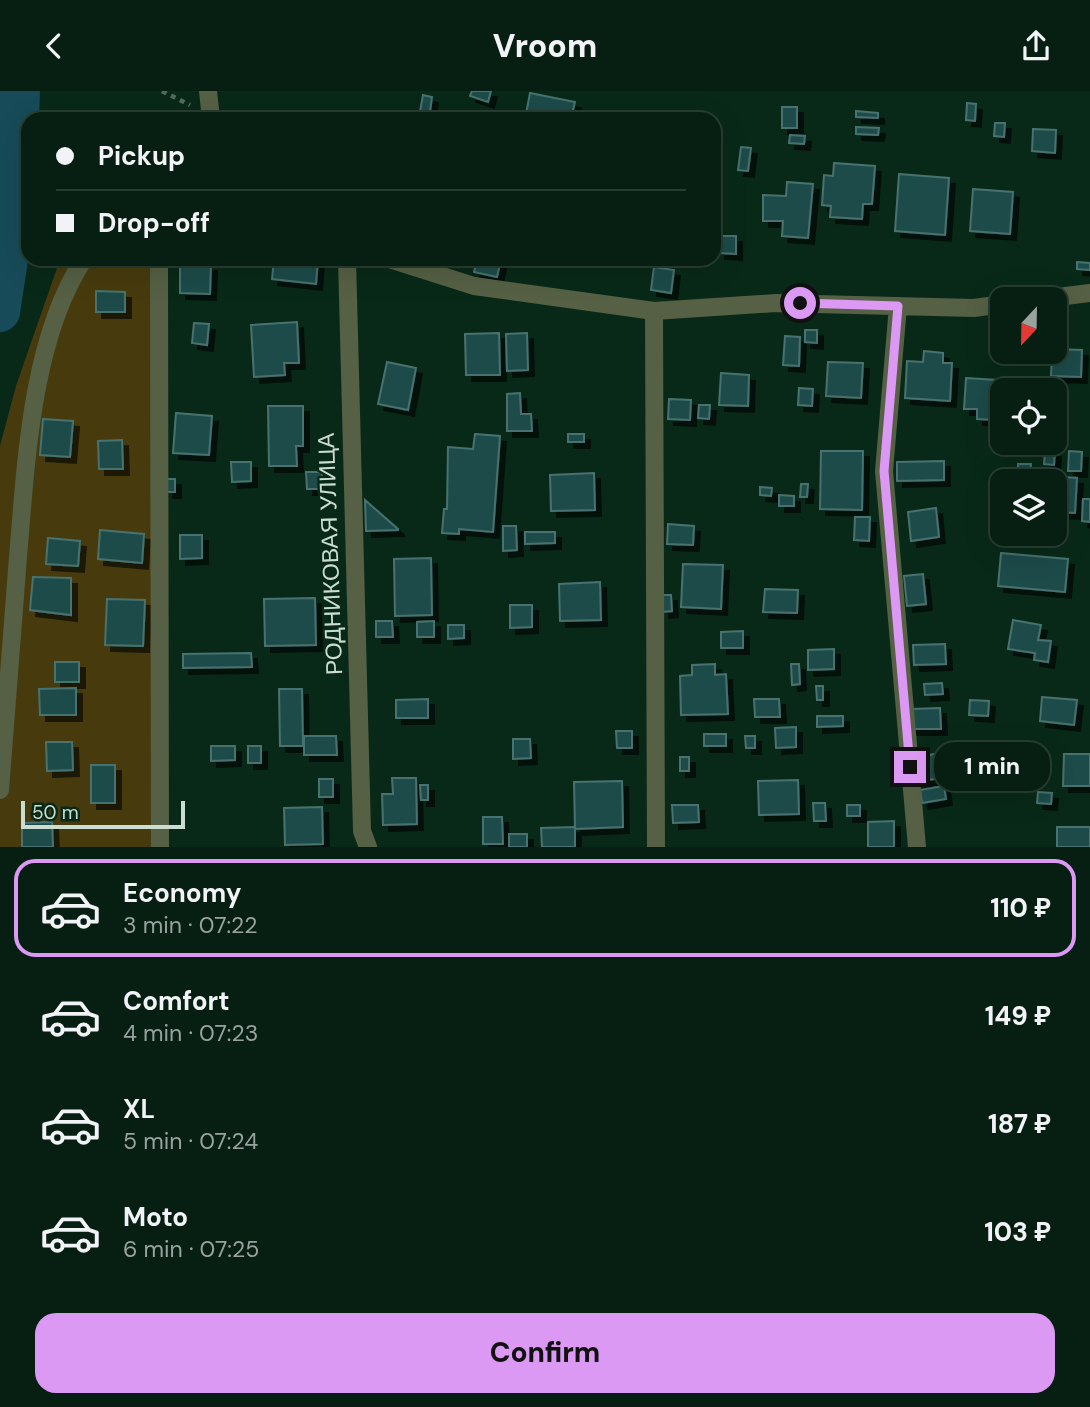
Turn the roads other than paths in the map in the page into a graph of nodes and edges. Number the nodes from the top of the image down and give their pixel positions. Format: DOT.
graph roads {
  1 [pos="208,91"];
  2 [pos="210,112"];
  3 [pos="81,266"];
  4 [pos="159,266"];
  5 [pos="347,266"];
  6 [pos="411,266"];
  7 [pos="1090,293"];
  8 [pos="1068,296"];
  9 [pos="898,306"];
  10 [pos="990,306"];
  11 [pos="654,311"];
  12 [pos="0,790"];
  13 [pos="160,847"];
  14 [pos="368,847"];
  15 [pos="656,847"];
  16 [pos="917,847"];
  1 -- 2 [label="street"];
  3 -- 12 [label="street"];
  4 -- 13 [label="street"];
  5 -- 14 [label="street, РОДНИКОВАЯ УЛИЦА"];
  6 -- 11 [label="street"];
  7 -- 8 [label="street"];
  9 -- 10 [label="street"];
  9 -- 11 [label="street"];
  9 -- 16 [label="street"];
  11 -- 15 [label="street"];
}
